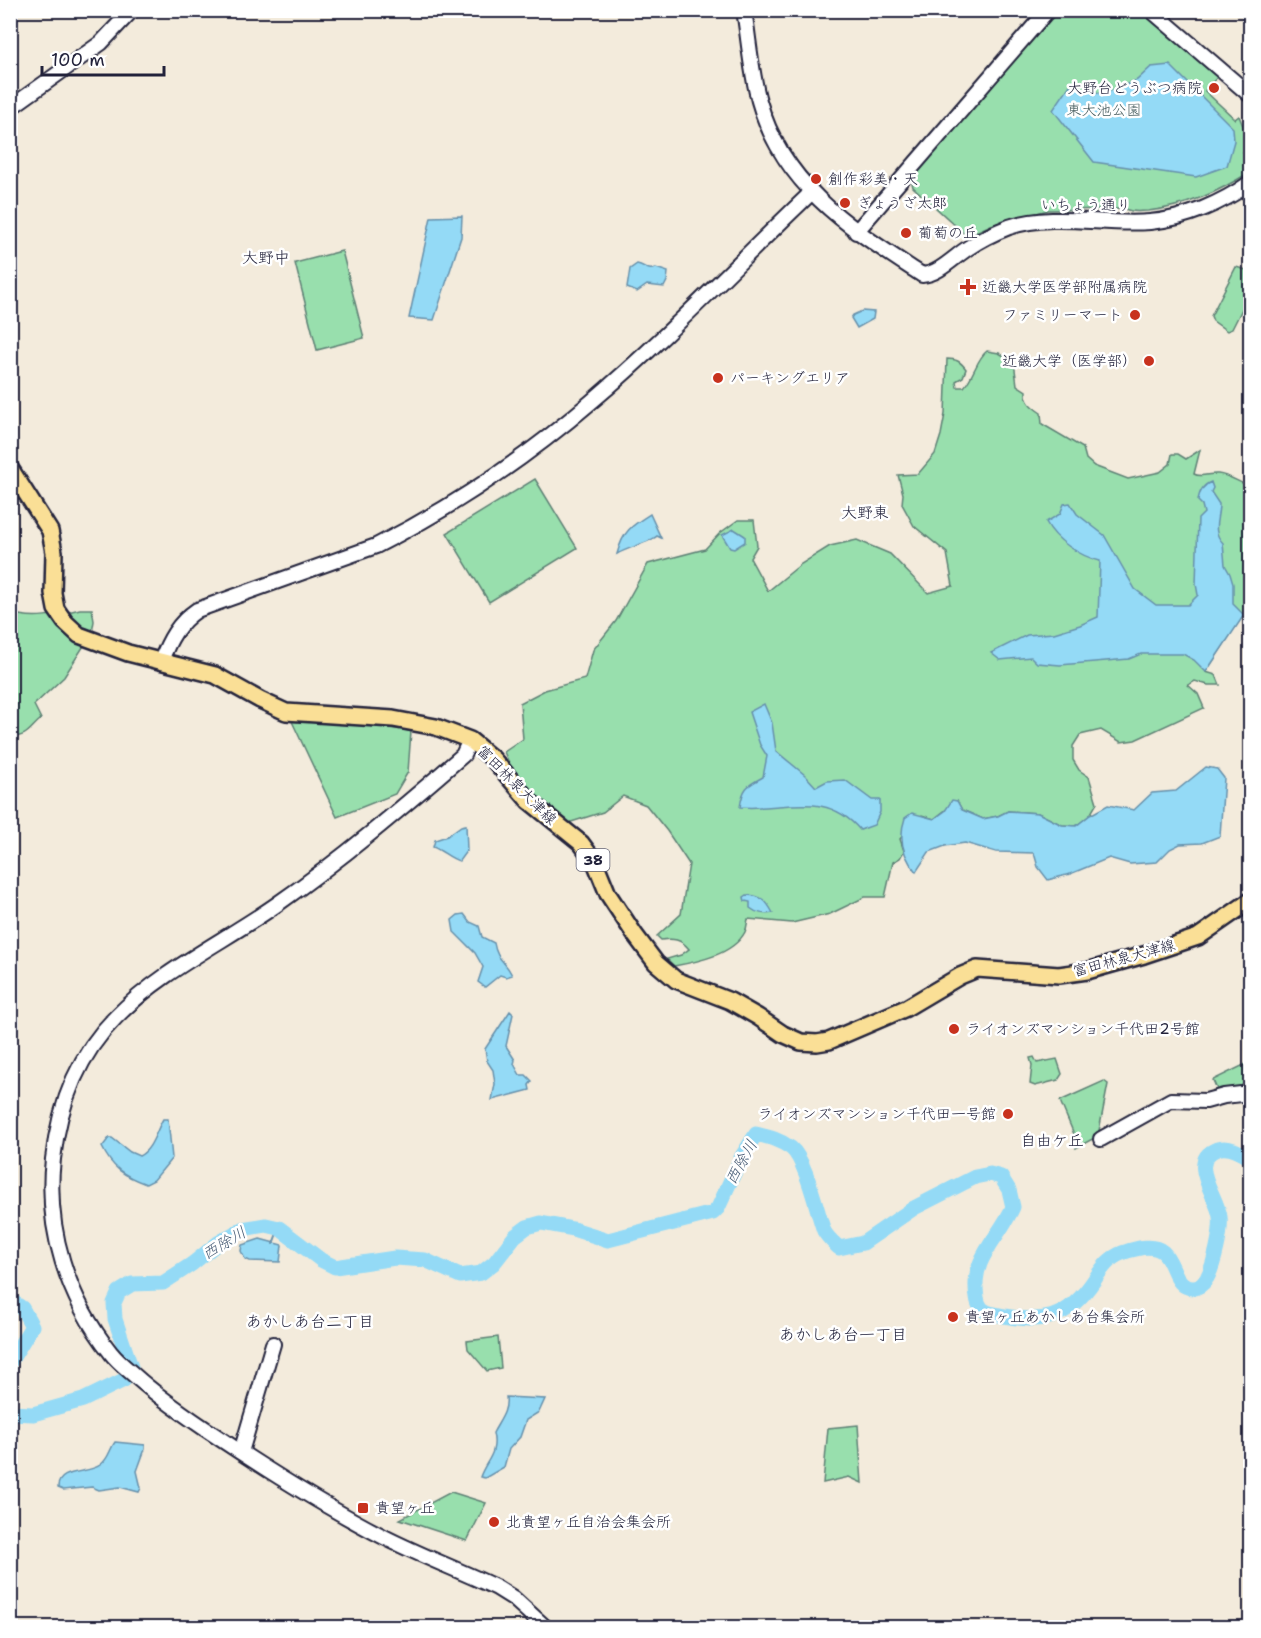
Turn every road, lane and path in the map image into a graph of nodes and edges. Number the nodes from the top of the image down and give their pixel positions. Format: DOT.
graph roads {
  1 [pos="132,10"];
  2 [pos="744,10"];
  3 [pos="1048,10"];
  4 [pos="1151,10"];
  5 [pos="1251,95"];
  6 [pos="10,108"];
  7 [pos="1251,183"];
  8 [pos="811,192"];
  9 [pos="856,232"];
  10 [pos="10,468"];
  11 [pos="161,661"];
  12 [pos="470,740"];
  13 [pos="1251,901"];
  14 [pos="1251,1094"];
  15 [pos="1101,1138"];
  16 [pos="273,1344"];
  17 [pos="237,1450"];
  18 [pos="546,1628"];
  1 -- 6 [label="street"];
  2 -- 8 [label="street, いちょう通り"];
  3 -- 9 [label="street"];
  4 -- 5 [label="street"];
  7 -- 9 [label="street, いちょう通り"];
  8 -- 9 [label="street, いちょう通り"];
  8 -- 11 [label="street"];
  10 -- 11 [label="main road, 富田林泉大津線 / 38"];
  11 -- 12 [label="main road, 富田林泉大津線 / 38"];
  12 -- 13 [label="main road, 富田林泉大津線 / 38"];
  12 -- 17 [label="street"];
  14 -- 15 [label="street"];
  16 -- 17 [label="street"];
  17 -- 18 [label="street"];
}
